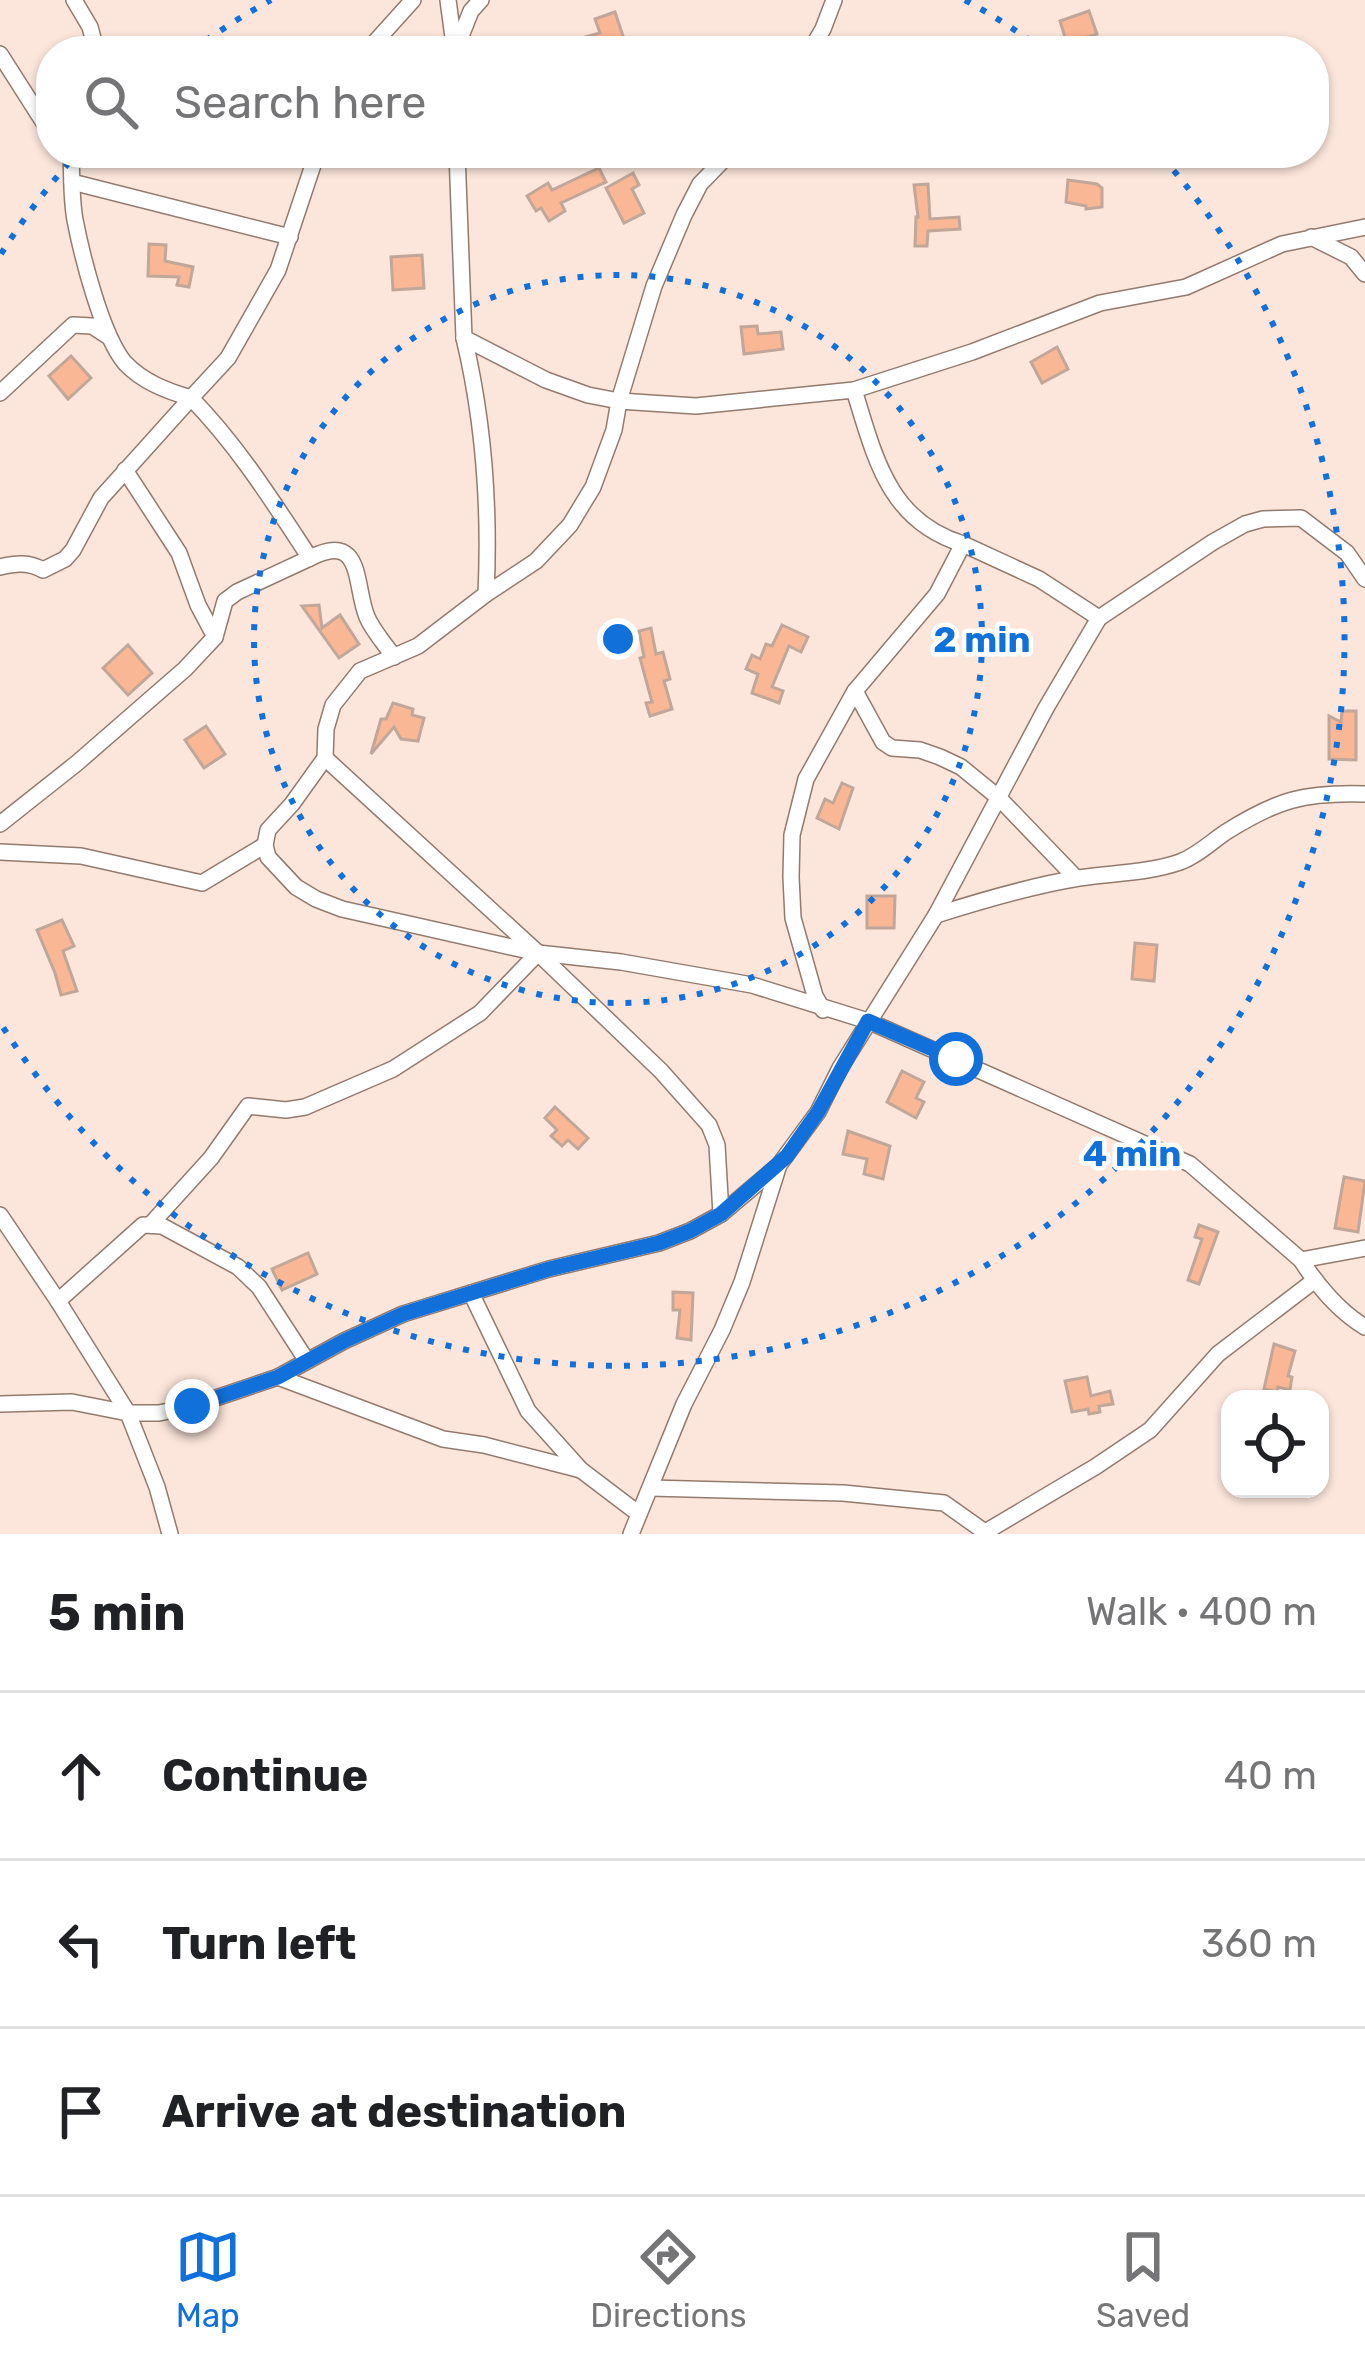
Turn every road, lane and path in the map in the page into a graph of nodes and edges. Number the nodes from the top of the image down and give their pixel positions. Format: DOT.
graph roads {
  1 [pos="74,0"];
  2 [pos="413,0"];
  3 [pos="448,0"];
  4 [pos="482,0"];
  5 [pos="834,0"];
  6 [pos="92,36"];
  7 [pos="381,36"];
  8 [pos="453,36"];
  9 [pos="461,36"];
  10 [pos="819,36"];
  11 [pos="0,55"];
  12 [pos="36,111"];
  13 [pos="70,168"];
  14 [pos="82,168"];
  15 [pos="312,168"];
  16 [pos="458,168"];
  17 [pos="715,168"];
  18 [pos="1365,227"];
  19 [pos="290,237"];
  20 [pos="1311,237"];
  21 [pos="1365,274"];
  22 [pos="109,337"];
  23 [pos="464,338"];
  24 [pos="854,390"];
  25 [pos="0,393"];
  26 [pos="191,398"];
  27 [pos="619,400"];
  28 [pos="125,470"];
  29 [pos="963,544"];
  30 [pos="310,558"];
  31 [pos="0,567"];
  32 [pos="1365,579"];
  33 [pos="487,594"];
  34 [pos="1100,618"];
  35 [pos="215,637"];
  36 [pos="394,657"];
  37 [pos="855,692"];
  38 [pos="325,758"];
  39 [pos="1365,794"];
  40 [pos="999,797"];
  41 [pos="0,824"];
  42 [pos="265,844"];
  43 [pos="0,852"];
  44 [pos="1076,878"];
  45 [pos="936,915"];
  46 [pos="538,953"];
  47 [pos="824,1010"];
  48 [pos="868,1021"];
  49 [pos="779,1165"];
  50 [pos="721,1214"];
  51 [pos="0,1216"];
  52 [pos="152,1224"];
  53 [pos="1365,1247"];
  54 [pos="1301,1260"];
  55 [pos="1315,1280"];
  56 [pos="471,1293"];
  57 [pos="58,1301"];
  58 [pos="1365,1328"];
  59 [pos="307,1361"];
  60 [pos="278,1377"];
  61 [pos="0,1404"];
  62 [pos="128,1413"];
  63 [pos="581,1470"];
  64 [pos="650,1488"];
  65 [pos="639,1514"];
  66 [pos="984,1533"];
  67 [pos="170,1534"];
  68 [pos="631,1534"];
  1 -- 6 [label="street"];
  2 -- 7 [label="street"];
  3 -- 8 [label="street"];
  4 -- 9 [label="street"];
  5 -- 10 [label="street"];
  11 -- 12 [label="street"];
  13 -- 22 [label="street"];
  14 -- 19 [label="street"];
  15 -- 19 [label="street"];
  16 -- 23 [label="street"];
  17 -- 27 [label="street"];
  18 -- 20 [label="street"];
  19 -- 26 [label="street"];
  20 -- 21 [label="street"];
  20 -- 24 [label="street"];
  22 -- 25 [label="street"];
  22 -- 26 [label="street"];
  23 -- 27 [label="street"];
  23 -- 33 [label="street"];
  24 -- 27 [label="street"];
  24 -- 29 [label="street"];
  26 -- 28 [label="street"];
  26 -- 30 [label="street"];
  27 -- 33 [label="street"];
  28 -- 31 [label="street"];
  28 -- 35 [label="street"];
  29 -- 34 [label="street"];
  29 -- 37 [label="street"];
  30 -- 35 [label="street"];
  30 -- 36 [label="street"];
  32 -- 34 [label="street"];
  33 -- 36 [label="street"];
  34 -- 40 [label="street"];
  35 -- 41 [label="street"];
  36 -- 38 [label="street"];
  37 -- 40 [label="street"];
  37 -- 47 [label="street"];
  38 -- 42 [label="street"];
  38 -- 46 [label="street"];
  39 -- 44 [label="street"];
  40 -- 44 [label="street"];
  40 -- 45 [label="street"];
  42 -- 43 [label="street"];
  42 -- 46 [label="street"];
  44 -- 45 [label="street"];
  45 -- 48 [label="street"];
  46 -- 47 [label="street"];
  46 -- 50 [label="street"];
  46 -- 52 [label="street"];
  47 -- 48 [label="street"];
  48 -- 49 [label="street"];
  48 -- 54 [label="street"];
  49 -- 50 [label="street"];
  49 -- 64 [label="street"];
  50 -- 56 [label="street"];
  51 -- 57 [label="street"];
  52 -- 57 [label="street"];
  52 -- 59 [label="street"];
  53 -- 54 [label="street"];
  54 -- 55 [label="street"];
  55 -- 58 [label="street"];
  55 -- 66 [label="street"];
  56 -- 59 [label="street"];
  56 -- 63 [label="street"];
  57 -- 62 [label="street"];
  59 -- 60 [label="street"];
  60 -- 62 [label="street"];
  60 -- 63 [label="street"];
  61 -- 62 [label="street"];
  62 -- 67 [label="street"];
  63 -- 65 [label="street"];
  64 -- 65 [label="street"];
  64 -- 66 [label="street"];
  65 -- 68 [label="street"];
}
